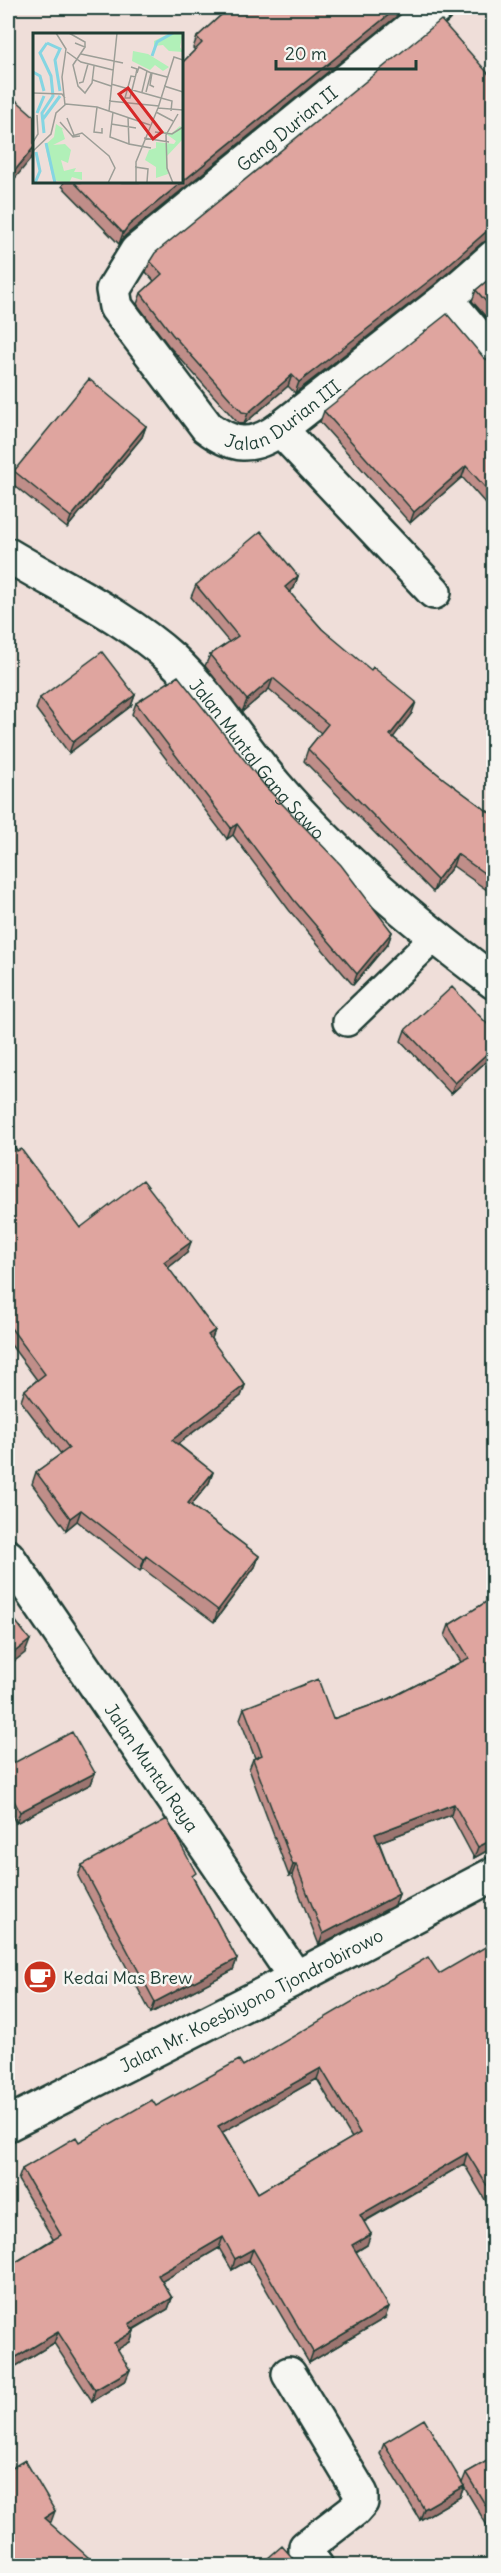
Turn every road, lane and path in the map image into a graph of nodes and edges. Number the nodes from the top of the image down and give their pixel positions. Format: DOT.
graph roads {
  1 [pos="436,8"];
  2 [pos="137,251"];
  3 [pos="494,257"];
  4 [pos="446,298"];
  5 [pos="494,356"];
  6 [pos="280,429"];
  7 [pos="8,555"];
  8 [pos="434,592"];
  9 [pos="435,937"];
  10 [pos="494,982"];
  11 [pos="347,1022"];
  12 [pos="8,1557"];
  13 [pos="494,1874"];
  14 [pos="296,1978"];
  15 [pos="8,2124"];
  16 [pos="289,2374"];
  17 [pos="316,2565"];
  1 -- 2 [label="street, Gang Durian II"];
  2 -- 6 [label="street, Jalan Durian III"];
  3 -- 4 [label="street, Jalan Durian III"];
  4 -- 5 [label="street"];
  4 -- 6 [label="street, Jalan Durian III"];
  6 -- 8 [label="street"];
  7 -- 9 [label="street, Jalan Muntal Gang Sawo"];
  9 -- 10 [label="street, Jalan Muntal Gang Sawo"];
  9 -- 11 [label="lane"];
  12 -- 14 [label="street, Jalan Muntal Raya"];
  13 -- 14 [label="street, Jalan Mr. Koesbiyono Tjondrobirowo"];
  14 -- 15 [label="street, Jalan Mr. Koesbiyono Tjondrobirowo"];
  16 -- 17 [label="street"];
}
